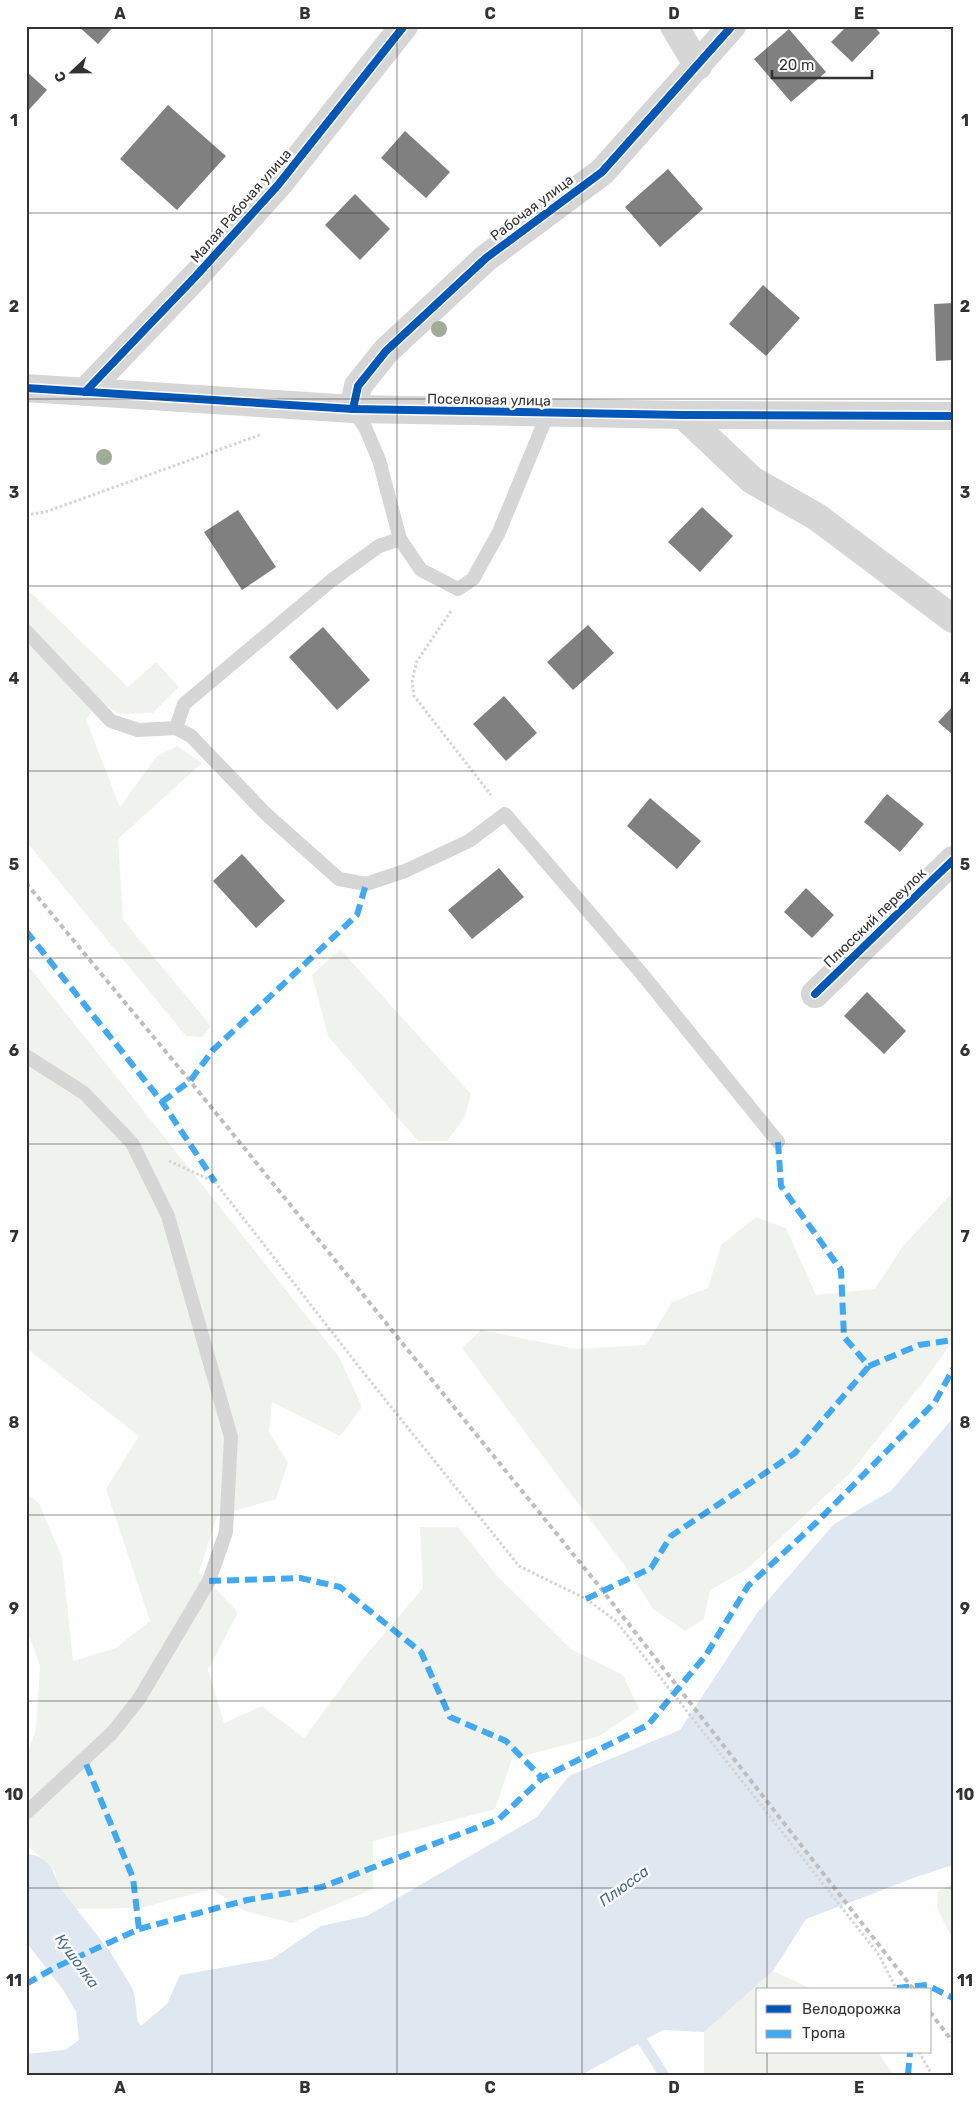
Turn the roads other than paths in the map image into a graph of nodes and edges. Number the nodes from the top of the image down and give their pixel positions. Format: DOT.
graph roads {
  1 [pos="404,26"];
  2 [pos="674,26"];
  3 [pos="732,26"];
  4 [pos="698,66"];
  5 [pos="26,388"];
  6 [pos="85,392"];
  7 [pos="353,409"];
  8 [pos="548,413"];
  9 [pos="683,415"];
  10 [pos="953,416"];
  11 [pos="400,539"];
  12 [pos="953,619"];
  13 [pos="26,631"];
  14 [pos="176,728"];
  15 [pos="953,860"];
  16 [pos="815,994"];
  17 [pos="26,1056"];
  18 [pos="778,1142"];
  19 [pos="27,1812"];
  1 -- 6 [label="street, Малая Рабочая улица"];
  2 -- 4 [label="street"];
  3 -- 4 [label="street, Рабочая улица"];
  4 -- 7 [label="street, Рабочая улица"];
  5 -- 6 [label="street, Поселковая улица"];
  6 -- 7 [label="street, Поселковая улица"];
  7 -- 8 [label="street, Поселковая улица"];
  7 -- 11 [label="lane"];
  8 -- 9 [label="street, Поселковая улица"];
  8 -- 11 [label="lane"];
  9 -- 10 [label="street, Поселковая улица"];
  9 -- 12 [label="street"];
  11 -- 14 [label="lane"];
  13 -- 14 [label="lane"];
  14 -- 18 [label="lane"];
  15 -- 16 [label="street, Плюсский переулок"];
  17 -- 19 [label="lane"];
}
